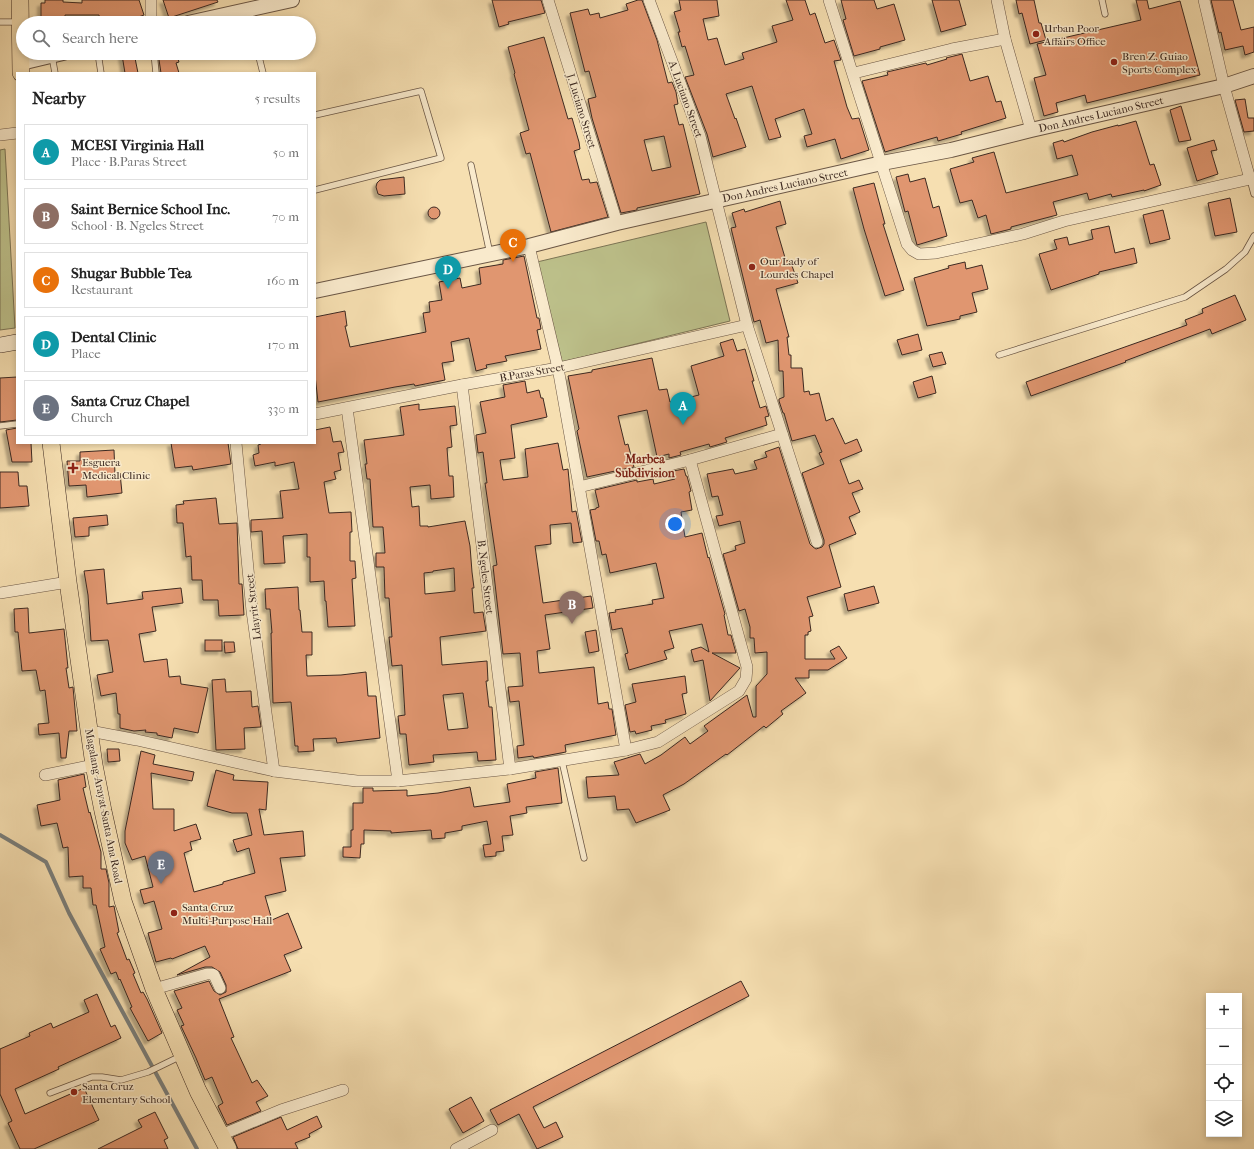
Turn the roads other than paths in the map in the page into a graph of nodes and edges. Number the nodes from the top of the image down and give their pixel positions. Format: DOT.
graph roads {
  1 [pos="20,0"];
  2 [pos="151,0"];
  3 [pos="292,0"];
  4 [pos="548,0"];
  5 [pos="649,0"];
  6 [pos="830,0"];
  7 [pos="996,0"];
  8 [pos="1102,0"];
  9 [pos="1204,0"];
  10 [pos="1105,14"];
  11 [pos="21,16"];
  12 [pos="151,16"];
  13 [pos="250,16"];
  14 [pos="0,22"];
  15 [pos="16,22"];
  16 [pos="1005,39"];
  17 [pos="42,60"];
  18 [pos="56,60"];
  19 [pos="99,60"];
  20 [pos="155,60"];
  21 [pos="260,60"];
  22 [pos="21,68"];
  23 [pos="55,72"];
  24 [pos="101,72"];
  25 [pos="156,72"];
  26 [pos="263,72"];
  27 [pos="854,73"];
  28 [pos="1254,76"];
  29 [pos="1224,86"];
  30 [pos="316,115"];
  31 [pos="1031,130"];
  32 [pos="16,133"];
  33 [pos="0,135"];
  34 [pos="882,163"];
  35 [pos="471,165"];
  36 [pos="1252,178"];
  37 [pos="316,190"];
  38 [pos="1254,194"];
  39 [pos="715,200"];
  40 [pos="617,223"];
  41 [pos="1254,236"];
  42 [pos="529,246"];
  43 [pos="490,254"];
  44 [pos="316,291"];
  45 [pos="747,325"];
  46 [pos="16,342"];
  47 [pos="0,345"];
  48 [pos="999,355"];
  49 [pos="558,368"];
  50 [pos="462,385"];
  51 [pos="348,408"];
  52 [pos="316,414"];
  53 [pos="16,424"];
  54 [pos="0,426"];
  55 [pos="782,434"];
  56 [pos="51,444"];
  57 [pos="236,444"];
  58 [pos="690,460"];
  59 [pos="579,487"];
  60 [pos="817,542"];
  61 [pos="68,582"];
  62 [pos="0,594"];
  63 [pos="90,731"];
  64 [pos="626,750"];
  65 [pos="562,760"];
  66 [pos="94,765"];
  67 [pos="510,769"];
  68 [pos="274,771"];
  69 [pos="45,775"];
  70 [pos="398,781"];
  71 [pos="584,858"];
  72 [pos="220,988"];
  73 [pos="154,990"];
  74 [pos="183,1055"];
  75 [pos="343,1090"];
  76 [pos="50,1093"];
  77 [pos="492,1130"];
  78 [pos="224,1142"];
  79 [pos="456,1149"];
  1 -- 11 [label="main road"];
  2 -- 12 [label="street"];
  3 -- 13 [label="street"];
  4 -- 40 [label="street, J. Luciano Street"];
  5 -- 39 [label="street, A. Luciano Street"];
  6 -- 27 [label="street"];
  7 -- 16 [label="street"];
  8 -- 10 [label="lane"];
  9 -- 29 [label="street"];
  14 -- 15 [label="lane"];
  16 -- 27 [label="street"];
  16 -- 31 [label="street"];
  17 -- 22 [label="street"];
  18 -- 23 [label="lane"];
  19 -- 24 [label="lane"];
  20 -- 25 [label="lane"];
  21 -- 26 [label="lane"];
  27 -- 34 [label="street"];
  28 -- 29 [label="street, Don Andres Luciano Street"];
  29 -- 31 [label="street, Don Andres Luciano Street"];
  29 -- 36 [label="street"];
  30 -- 37 [label="lane"];
  31 -- 34 [label="street, Don Andres Luciano Street"];
  32 -- 33 [label="street"];
  34 -- 36 [label="street"];
  34 -- 39 [label="street, Don Andres Luciano Street"];
  35 -- 43 [label="lane"];
  36 -- 38 [label="lane"];
  39 -- 40 [label="street, Don Andres Luciano Street"];
  39 -- 45 [label="street, A. Luciano Street"];
  40 -- 42 [label="street, Don Andres Luciano Street"];
  41 -- 48 [label="lane"];
  42 -- 43 [label="street, Don Andres Luciano Street"];
  42 -- 49 [label="street"];
  43 -- 44 [label="street, Don Andres Luciano Street"];
  45 -- 49 [label="street, B.Paras Street"];
  45 -- 55 [label="street, A. Luciano Street"];
  46 -- 47 [label="main road"];
  49 -- 50 [label="street, B.Paras Street"];
  49 -- 59 [label="street"];
  50 -- 51 [label="street, B.Paras Street"];
  50 -- 67 [label="street, B. Ngeles Street"];
  51 -- 52 [label="street, B.Paras Street"];
  51 -- 70 [label="street"];
  53 -- 54 [label="lane"];
  55 -- 58 [label="street"];
  55 -- 60 [label="street, A. Luciano Street"];
  56 -- 61 [label="main road, Magalang-Arayat-Santa Ana Road"];
  57 -- 68 [label="street, Ldayrit Street"];
  58 -- 59 [label="street"];
  58 -- 64 [label="street"];
  59 -- 64 [label="street"];
  61 -- 62 [label="street"];
  61 -- 63 [label="main road, Magalang-Arayat-Santa Ana Road"];
  63 -- 66 [label="main road, Magalang-Arayat-Santa Ana Road"];
  63 -- 68 [label="street"];
  64 -- 65 [label="street"];
  65 -- 67 [label="street"];
  65 -- 71 [label="lane"];
  66 -- 69 [label="street"];
  66 -- 73 [label="main road, Magalang-Arayat-Santa Ana Road"];
  67 -- 70 [label="street"];
  68 -- 70 [label="street"];
  72 -- 73 [label="street"];
  73 -- 74 [label="main road, Magalang-Arayat-Santa Ana Road"];
  74 -- 76 [label="lane"];
  74 -- 78 [label="main road, Magalang-Arayat-Santa Ana Road"];
  75 -- 78 [label="street"];
  77 -- 79 [label="street"];
}
